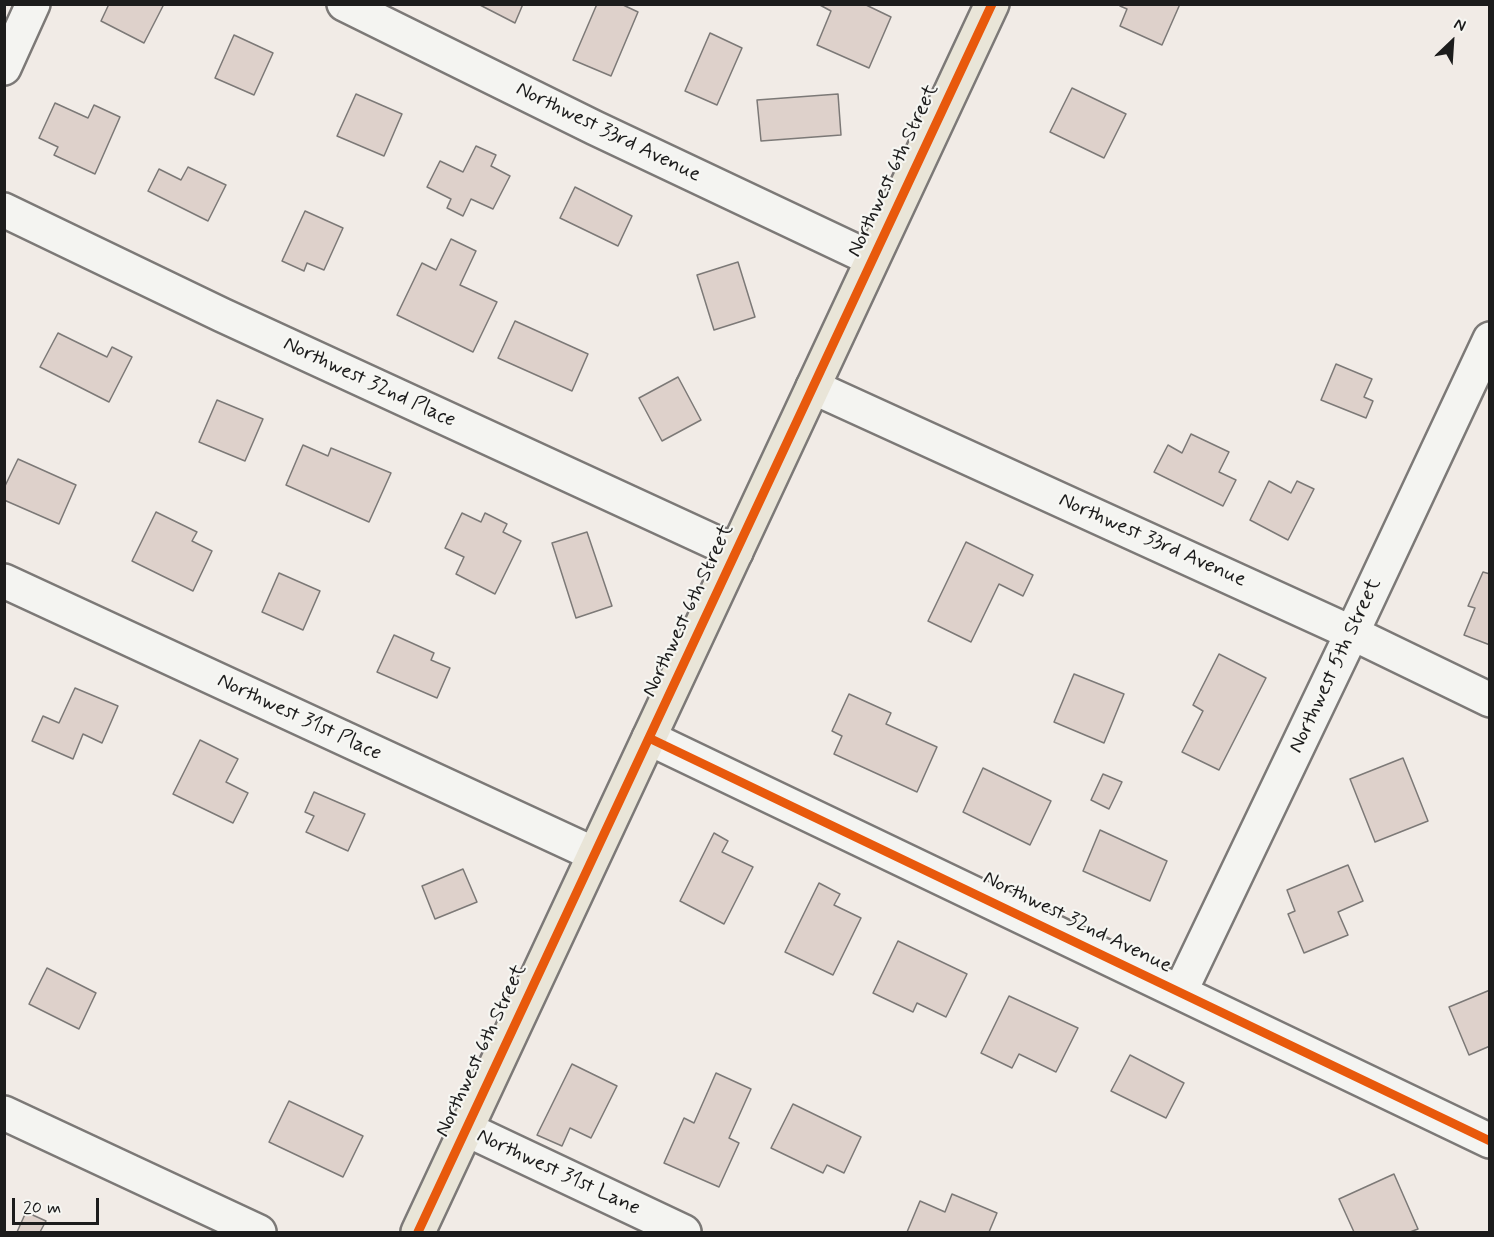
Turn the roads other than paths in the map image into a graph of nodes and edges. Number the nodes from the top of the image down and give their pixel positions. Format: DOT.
graph roads {
  1 [pos="33,4"];
  2 [pos="344,4"];
  3 [pos="992,4"];
  4 [pos="4,68"];
  5 [pos="4,210"];
  6 [pos="872,259"];
  7 [pos="1490,339"];
  8 [pos="813,387"];
  9 [pos="736,552"];
  10 [pos="4,581"];
  11 [pos="1352,633"];
  12 [pos="1490,700"];
  13 [pos="649,738"];
  14 [pos="594,854"];
  15 [pos="1180,992"];
  16 [pos="4,1113"];
  17 [pos="466,1129"];
  18 [pos="1490,1141"];
  19 [pos="259,1233"];
  20 [pos="418,1233"];
  21 [pos="684,1233"];
  1 -- 4 [label="street"];
  2 -- 6 [label="street, Northwest 33rd Avenue"];
  3 -- 6 [label="main road, Northwest 6th Street"];
  5 -- 9 [label="street, Northwest 32nd Place"];
  6 -- 8 [label="main road, Northwest 6th Street"];
  7 -- 11 [label="street, Northwest 5th Street"];
  8 -- 9 [label="main road, Northwest 6th Street"];
  8 -- 11 [label="street, Northwest 33rd Avenue"];
  9 -- 13 [label="main road, Northwest 6th Street"];
  10 -- 14 [label="street, Northwest 31st Place"];
  11 -- 12 [label="street, Northwest 33rd Avenue"];
  11 -- 15 [label="street, Northwest 5th Street"];
  13 -- 14 [label="main road, Northwest 6th Street"];
  13 -- 15 [label="street, Northwest 32nd Avenue"];
  14 -- 17 [label="main road, Northwest 6th Street"];
  15 -- 18 [label="street, Northwest 32nd Avenue"];
  16 -- 19 [label="street"];
  17 -- 20 [label="main road, Northwest 6th Street"];
  17 -- 21 [label="street, Northwest 31st Lane"];
}
